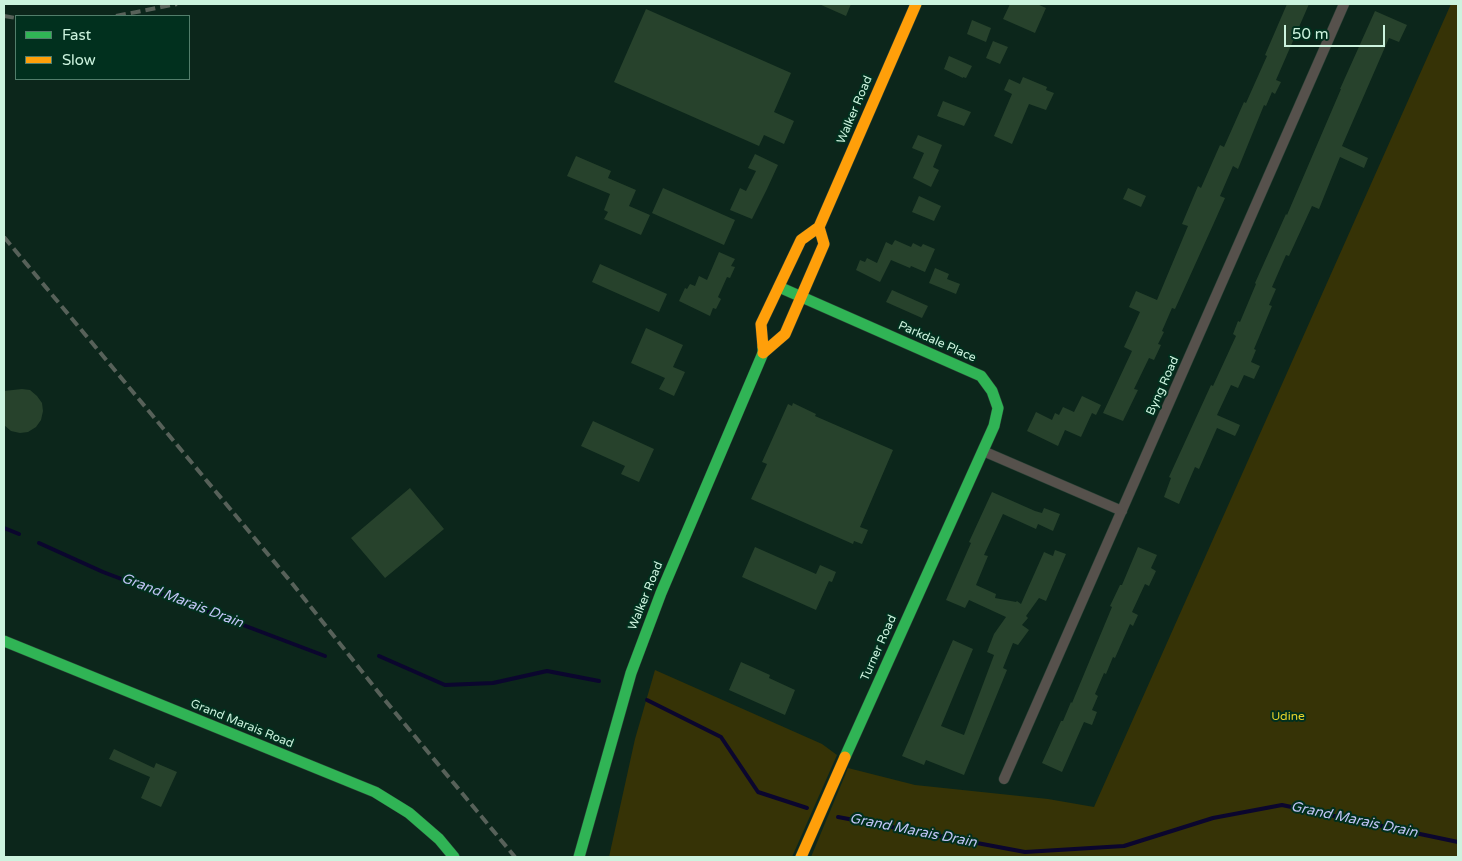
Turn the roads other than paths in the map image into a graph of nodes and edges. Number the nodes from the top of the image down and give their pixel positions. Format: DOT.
graph roads {
  1 [pos="916,4"];
  2 [pos="1344,4"];
  3 [pos="819,227"];
  4 [pos="779,287"];
  5 [pos="801,297"];
  6 [pos="763,353"];
  7 [pos="983,451"];
  8 [pos="1122,510"];
  9 [pos="4,641"];
  10 [pos="1004,779"];
  11 [pos="454,857"];
  12 [pos="579,857"];
  13 [pos="801,857"];
  1 -- 3 [label="street, Walker Road"];
  2 -- 8 [label="street, Byng Road"];
  3 -- 4 [label="street, Walker Road"];
  3 -- 5 [label="street, Walker Road"];
  4 -- 5 [label="street, Parkdale Place"];
  4 -- 6 [label="street, Walker Road"];
  5 -- 6 [label="street, Walker Road"];
  5 -- 7 [label="street, Parkdale Place"];
  6 -- 12 [label="street, Walker Road"];
  7 -- 8 [label="street"];
  7 -- 13 [label="street, Turner Road"];
  8 -- 10 [label="street, Byng Road"];
  9 -- 11 [label="street, Grand Marais Road"];
}
